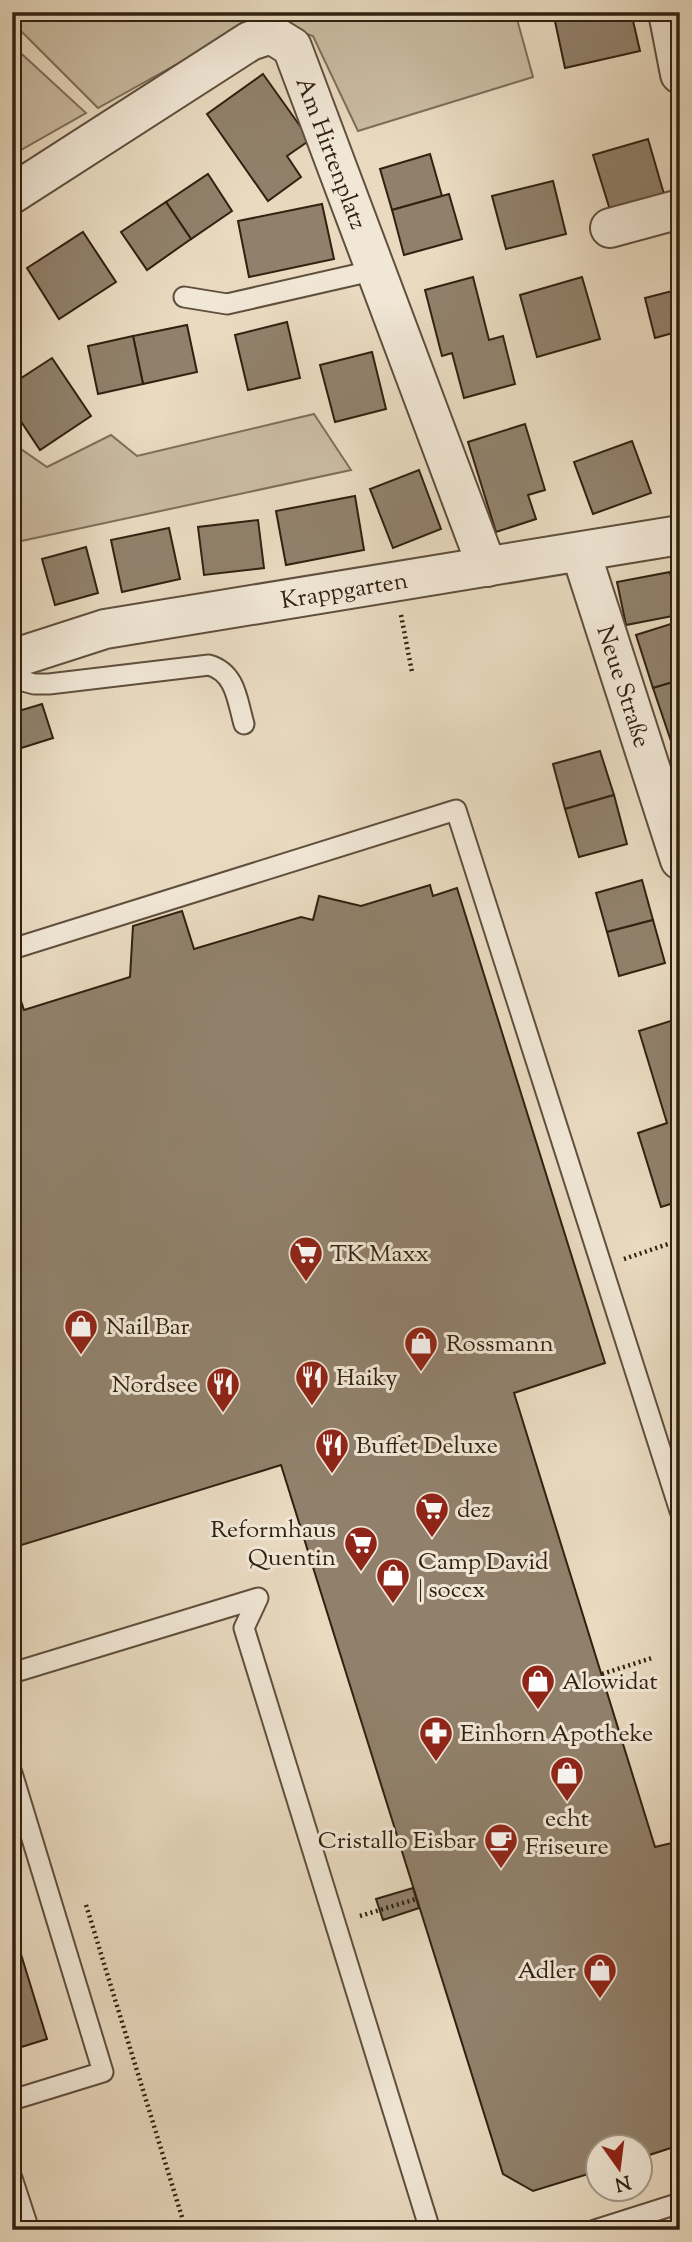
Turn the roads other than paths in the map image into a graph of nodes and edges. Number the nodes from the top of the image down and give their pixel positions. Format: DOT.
graph roads {
  1 [pos="668,12"];
  2 [pos="680,74"];
  3 [pos="12,194"];
  4 [pos="680,209"];
  5 [pos="610,228"];
  6 [pos="376,270"];
  7 [pos="184,297"];
  8 [pos="680,535"];
  9 [pos="581,552"];
  10 [pos="487,567"];
  11 [pos="12,659"];
  12 [pos="12,678"];
  13 [pos="244,724"];
  14 [pos="680,860"];
  15 [pos="12,949"];
  16 [pos="680,1511"];
  17 [pos="12,1673"];
  18 [pos="12,1773"];
  19 [pos="12,2100"];
  20 [pos="12,2178"];
  21 [pos="680,2203"];
  22 [pos="29,2230"];
  23 [pos="430,2230"];
  24 [pos="596,2230"];
  1 -- 2 [label="street"];
  3 -- 6 [label="street, Am Hirtenplatz"];
  4 -- 5 [label="street"];
  6 -- 7 [label="lane"];
  6 -- 10 [label="street, Am Hirtenplatz"];
  8 -- 9 [label="street, Krappgarten"];
  9 -- 10 [label="street, Krappgarten"];
  9 -- 14 [label="street, Neue Straße"];
  10 -- 11 [label="street, Krappgarten"];
  12 -- 13 [label="lane"];
  15 -- 16 [label="lane"];
  17 -- 23 [label="lane"];
  18 -- 19 [label="lane"];
  20 -- 22 [label="lane"];
  21 -- 24 [label="lane"];
}
